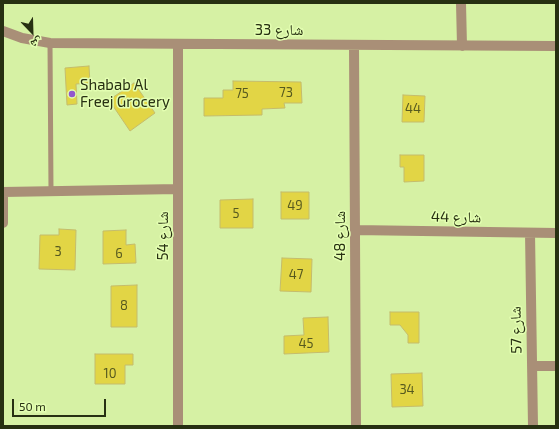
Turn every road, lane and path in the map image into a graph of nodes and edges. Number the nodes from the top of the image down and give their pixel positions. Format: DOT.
graph roads {
  1 [pos="461,3"];
  2 [pos="3,31"];
  3 [pos="50,43"];
  4 [pos="178,45"];
  5 [pos="354,46"];
  6 [pos="462,46"];
  7 [pos="556,46"];
  8 [pos="178,189"];
  9 [pos="51,191"];
  10 [pos="3,192"];
  11 [pos="3,223"];
  12 [pos="355,230"];
  13 [pos="530,233"];
  14 [pos="556,233"];
  15 [pos="532,366"];
  16 [pos="556,366"];
  17 [pos="178,426"];
  18 [pos="356,426"];
  19 [pos="533,426"];
  1 -- 6 [label="street"];
  2 -- 3 [label="street, شارع 33"];
  3 -- 4 [label="street, شارع 33"];
  3 -- 9 [label="lane"];
  4 -- 5 [label="street, شارع 33"];
  4 -- 8 [label="street, شارع 54"];
  5 -- 6 [label="street, شارع 33"];
  5 -- 12 [label="street, شارع 48"];
  6 -- 7 [label="street, شارع 33"];
  8 -- 9 [label="street"];
  8 -- 17 [label="street, شارع 54"];
  9 -- 10 [label="street"];
  10 -- 11 [label="street"];
  12 -- 13 [label="street, شارع 44"];
  12 -- 18 [label="street, شارع 48"];
  13 -- 14 [label="street, شارع 44"];
  13 -- 15 [label="street, شارع 57"];
  15 -- 16 [label="street"];
  15 -- 19 [label="street, شارع 57"];
}
